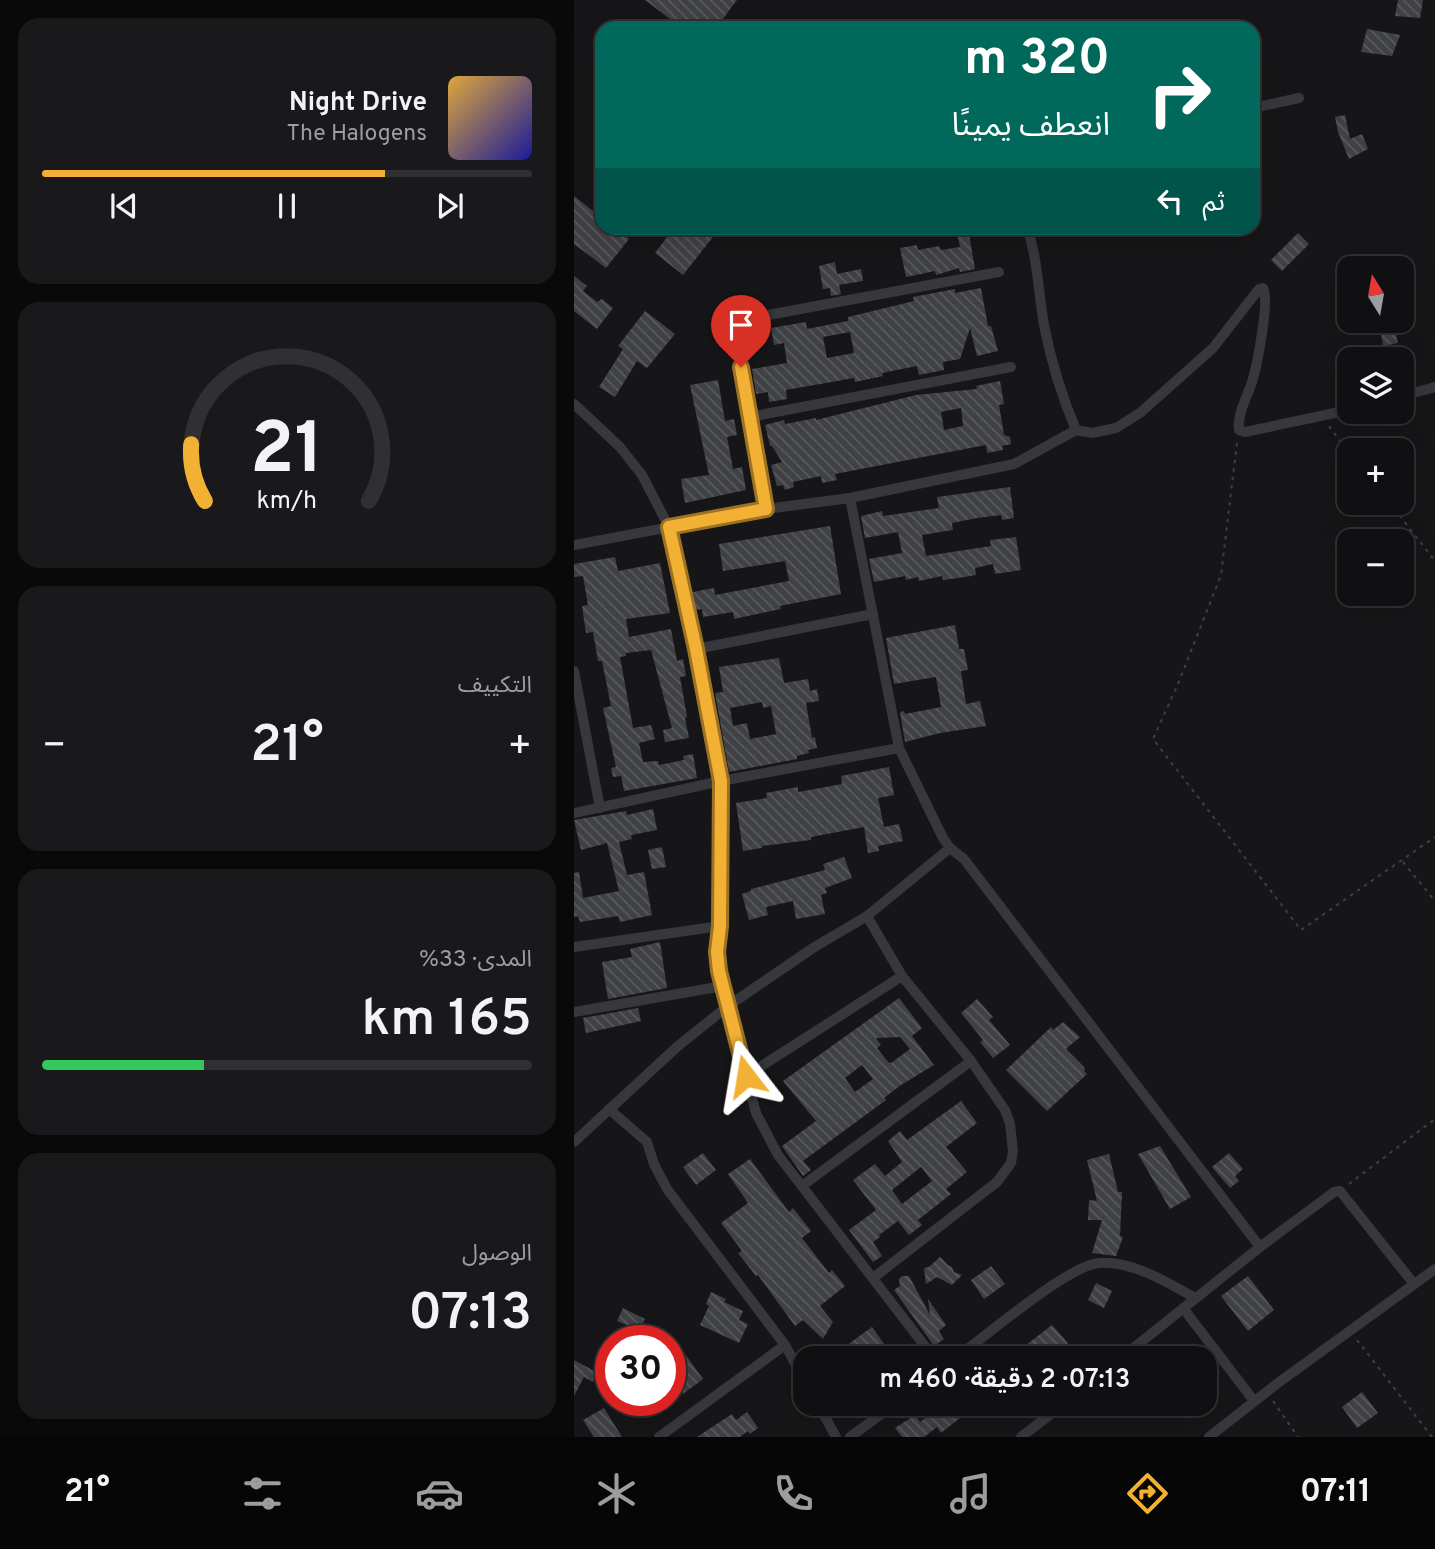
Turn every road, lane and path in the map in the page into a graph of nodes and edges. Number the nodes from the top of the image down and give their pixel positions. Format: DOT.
graph roads {
  1 [pos="1299,98"];
  2 [pos="1260,106"];
  3 [pos="1029,235"];
  4 [pos="999,272"];
  5 [pos="1011,367"];
  6 [pos="1435,387"];
  7 [pos="1414,393"];
  8 [pos="574,404"];
  9 [pos="1337,413"];
  10 [pos="750,417"];
  11 [pos="1321,417"];
  12 [pos="1076,430"];
  13 [pos="1239,430"];
  14 [pos="1337,438"];
  15 [pos="850,498"];
  16 [pos="766,509"];
  17 [pos="1399,515"];
  18 [pos="669,527"];
  19 [pos="574,545"];
  20 [pos="1435,561"];
  21 [pos="873,614"];
  22 [pos="696,649"];
  23 [pos="574,671"];
  24 [pos="578,702"];
  25 [pos="900,748"];
  26 [pos="721,781"];
  27 [pos="600,808"];
  28 [pos="574,813"];
  29 [pos="1435,837"];
  30 [pos="950,848"];
  31 [pos="1402,861"];
  32 [pos="1435,901"];
  33 [pos="867,916"];
  34 [pos="720,926"];
  35 [pos="574,947"];
  36 [pos="902,976"];
  37 [pos="723,986"];
  38 [pos="728,1006"];
  39 [pos="574,1012"];
  40 [pos="971,1061"];
  41 [pos="746,1076"];
  42 [pos="610,1109"];
  43 [pos="1435,1119"];
  44 [pos="574,1142"];
  45 [pos="802,1186"];
  46 [pos="1339,1191"];
  47 [pos="1259,1247"];
  48 [pos="1435,1269"];
  49 [pos="873,1278"];
  50 [pos="1414,1284"];
  51 [pos="1195,1298"];
  52 [pos="1183,1308"];
  53 [pos="1350,1330"];
  54 [pos="785,1345"];
  55 [pos="925,1346"];
  56 [pos="972,1346"];
  57 [pos="1136,1346"];
  58 [pos="793,1359"];
  59 [pos="1267,1392"];
  60 [pos="1254,1401"];
  61 [pos="825,1416"];
  62 [pos="879,1416"];
  63 [pos="1049,1416"];
  64 [pos="659,1437"];
  65 [pos="836,1437"];
  66 [pos="850,1437"];
  67 [pos="1022,1437"];
  68 [pos="1209,1437"];
  69 [pos="1298,1437"];
  70 [pos="1432,1437"];
  1 -- 2 [label="street"];
  3 -- 12 [label="street"];
  4 -- 10 [label="street"];
  5 -- 10 [label="street"];
  6 -- 7 [label="street"];
  8 -- 18 [label="street"];
  9 -- 11 [label="street"];
  10 -- 16 [label="street"];
  11 -- 13 [label="street"];
  11 -- 14 [label="path"];
  12 -- 13 [label="street"];
  12 -- 15 [label="street"];
  13 -- 31 [label="path"];
  15 -- 16 [label="street"];
  15 -- 21 [label="street"];
  16 -- 18 [label="street"];
  17 -- 20 [label="path"];
  18 -- 19 [label="street"];
  18 -- 22 [label="street"];
  21 -- 22 [label="street"];
  21 -- 25 [label="street"];
  22 -- 26 [label="street"];
  23 -- 24 [label="street"];
  24 -- 27 [label="street"];
  25 -- 26 [label="street"];
  25 -- 30 [label="street"];
  26 -- 27 [label="street"];
  26 -- 34 [label="street"];
  27 -- 28 [label="street"];
  29 -- 31 [label="path"];
  30 -- 33 [label="street"];
  30 -- 47 [label="street"];
  31 -- 32 [label="path"];
  33 -- 36 [label="street"];
  33 -- 38 [label="street"];
  34 -- 35 [label="street"];
  34 -- 37 [label="street"];
  36 -- 40 [label="street"];
  36 -- 41 [label="street"];
  37 -- 38 [label="street"];
  37 -- 39 [label="street"];
  38 -- 41 [label="street"];
  38 -- 42 [label="street"];
  40 -- 45 [label="street"];
  40 -- 49 [label="street"];
  41 -- 45 [label="street"];
  42 -- 44 [label="street"];
  42 -- 54 [label="street"];
  43 -- 46 [label="path"];
  45 -- 49 [label="street"];
  46 -- 47 [label="street"];
  46 -- 50 [label="street"];
  47 -- 51 [label="street"];
  48 -- 50 [label="street"];
  49 -- 55 [label="street"];
  50 -- 53 [label="street"];
  51 -- 52 [label="street"];
  51 -- 56 [label="street"];
  52 -- 57 [label="street"];
  52 -- 60 [label="street"];
  53 -- 59 [label="street"];
  53 -- 70 [label="path"];
  54 -- 58 [label="street"];
  54 -- 64 [label="street"];
  59 -- 60 [label="street"];
  59 -- 69 [label="path"];
  60 -- 68 [label="street"];
  61 -- 65 [label="street"];
  62 -- 66 [label="street"];
  63 -- 67 [label="street"];
}
